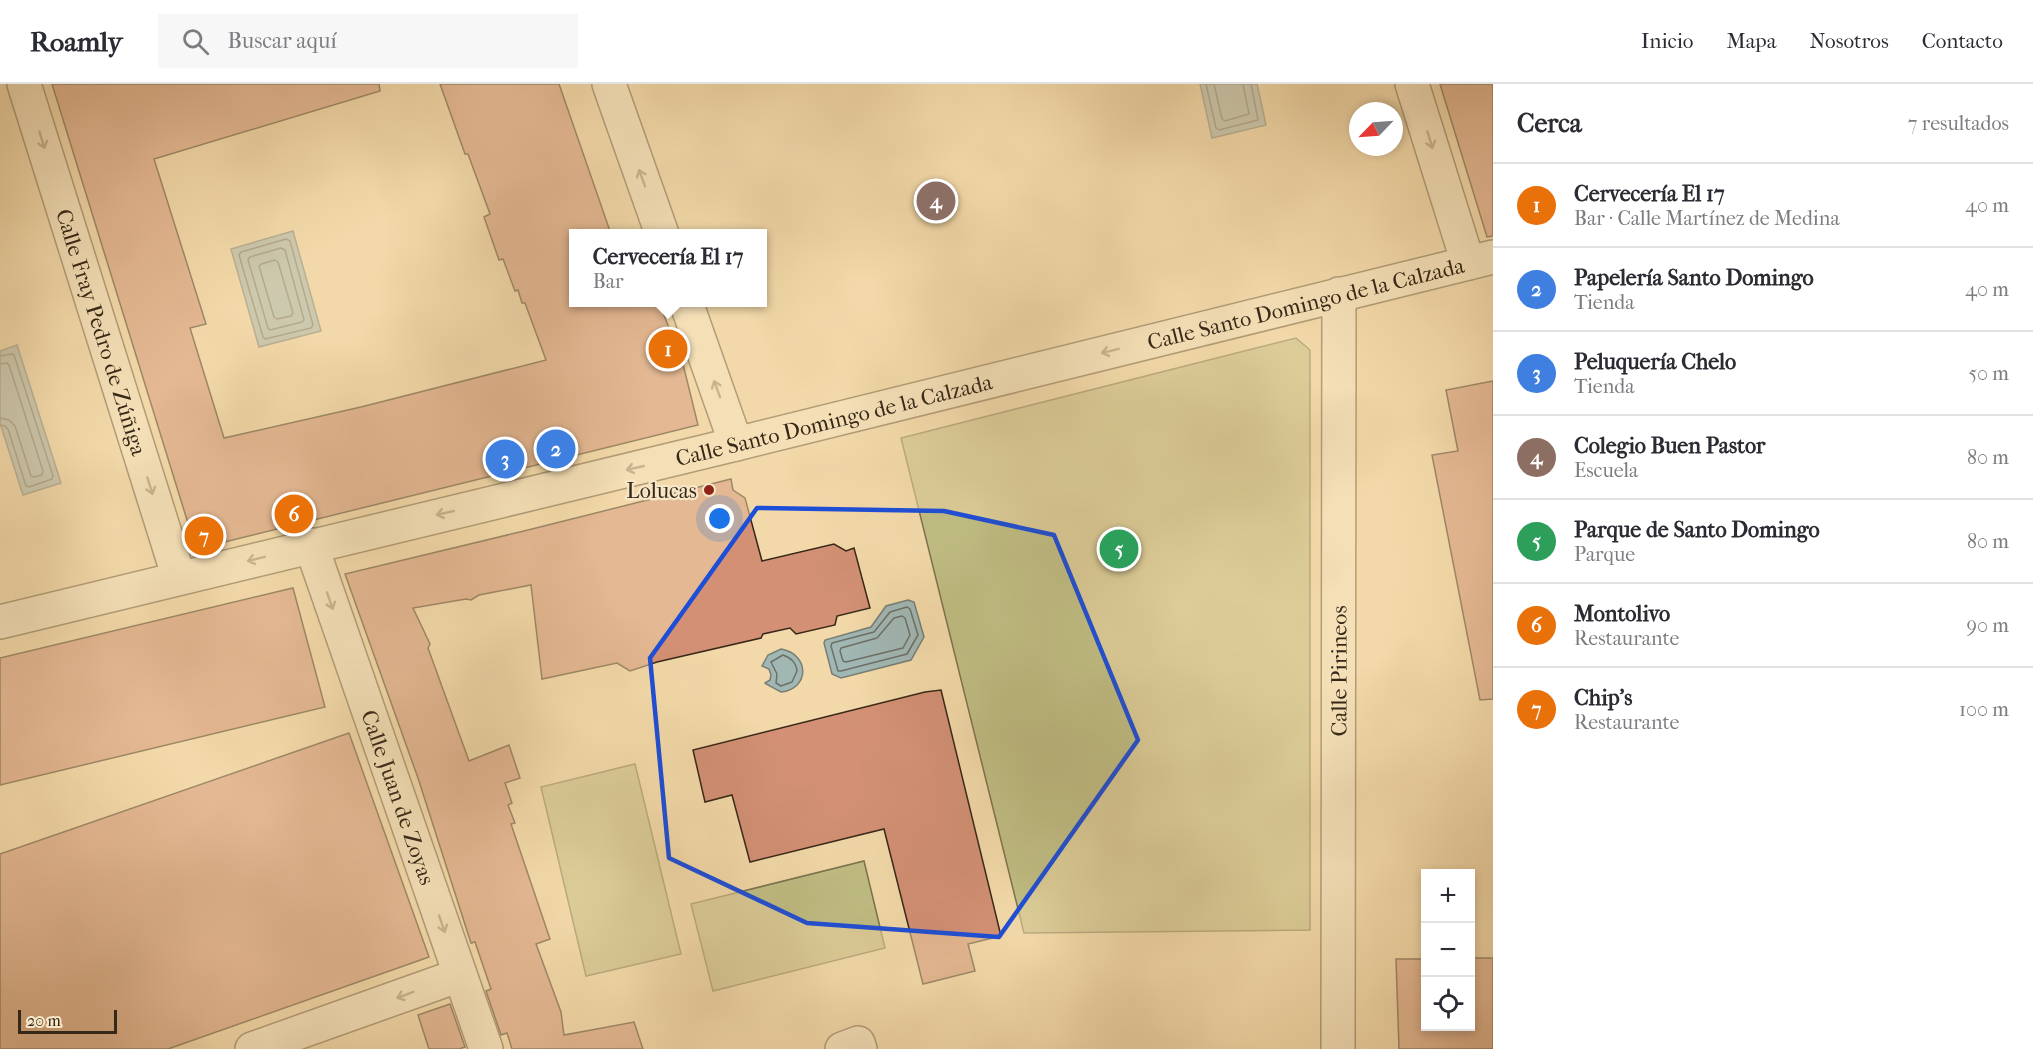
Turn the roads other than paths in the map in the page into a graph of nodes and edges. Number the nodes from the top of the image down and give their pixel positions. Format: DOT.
graph roads {
  1 [pos="24,84"];
  2 [pos="609,84"];
  3 [pos="1412,84"];
  4 [pos="660,229"];
  5 [pos="1480,260"];
  6 [pos="1339,294"];
  7 [pos="687,307"];
  8 [pos="736,444"];
  9 [pos="311,545"];
  10 [pos="179,578"];
  11 [pos="0,622"];
  12 [pos="460,975"];
  13 [pos="252,1049"];
  14 [pos="486,1049"];
  15 [pos="1338,1049"];
  1 -- 10 [label="street, Calle Fray Pedro de Zúñiga, one-way"];
  4 -- 2 [label="street, one-way"];
  3 -- 5 [label="street, one-way"];
  5 -- 6 [label="street, Calle Santo Domingo de la Calzada"];
  6 -- 8 [label="street, Calle Santo Domingo de la Calzada, one-way"];
  6 -- 15 [label="street, Calle Pirineos"];
  8 -- 7 [label="street, one-way"];
  8 -- 9 [label="street, Calle Santo Domingo de la Calzada, one-way"];
  9 -- 10 [label="street, Calle Santo Domingo de la Calzada, one-way"];
  9 -- 12 [label="street, Calle Juan de Zoyas, one-way"];
  10 -- 11 [label="street, Calle Santo Domingo de la Calzada"];
  12 -- 13 [label="street, one-way"];
  12 -- 14 [label="street, Calle Juan de Zoyas"];
}
